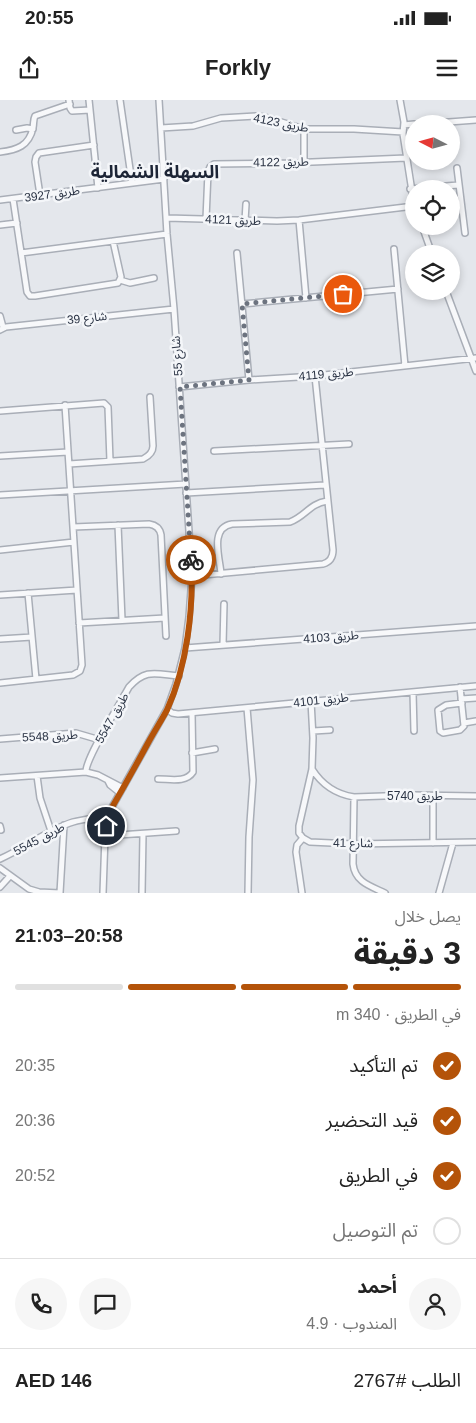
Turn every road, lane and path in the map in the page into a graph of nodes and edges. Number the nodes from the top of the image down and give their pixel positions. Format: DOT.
graph roads {
  1 [pos="89,100"];
  2 [pos="120,100"];
  3 [pos="159,100"];
  4 [pos="400,100"];
  5 [pos="69,102"];
  6 [pos="90,110"];
  7 [pos="476,120"];
  8 [pos="460,121"];
  9 [pos="404,125"];
  10 [pos="161,128"];
  11 [pos="304,129"];
  12 [pos="16,130"];
  13 [pos="33,130"];
  14 [pos="403,132"];
  15 [pos="94,145"];
  16 [pos="405,149"];
  17 [pos="0,152"];
  18 [pos="405,158"];
  19 [pos="304,162"];
  20 [pos="164,179"];
  21 [pos="132,183"];
  22 [pos="98,188"];
  23 [pos="40,195"];
  24 [pos="13,199"];
  25 [pos="460,199"];
  26 [pos="0,200"];
  27 [pos="246,204"];
  28 [pos="405,207"];
  29 [pos="167,218"];
  30 [pos="206,219"];
  31 [pos="299,220"];
  32 [pos="244,221"];
  33 [pos="18,223"];
  34 [pos="0,225"];
  35 [pos="465,233"];
  36 [pos="167,234"];
  37 [pos="114,241"];
  38 [pos="394,249"];
  39 [pos="21,253"];
  40 [pos="237,253"];
  41 [pos="154,278"];
  42 [pos="120,280"];
  43 [pos="398,289"];
  44 [pos="306,298"];
  45 [pos="450,300"];
  46 [pos="242,304"];
  47 [pos="174,309"];
  48 [pos="0,316"];
  49 [pos="2,329"];
  50 [pos="474,358"];
  51 [pos="405,366"];
  52 [pos="476,371"];
  53 [pos="315,376"];
  54 [pos="249,380"];
  55 [pos="180,387"];
  56 [pos="150,397"];
  57 [pos="66,405"];
  58 [pos="0,411"];
  59 [pos="349,444"];
  60 [pos="321,446"];
  61 [pos="214,451"];
  62 [pos="68,452"];
  63 [pos="0,456"];
  64 [pos="110,461"];
  65 [pos="69,464"];
  66 [pos="186,484"];
  67 [pos="325,485"];
  68 [pos="71,491"];
  69 [pos="186,493"];
  70 [pos="0,495"];
  71 [pos="327,501"];
  72 [pos="118,525"];
  73 [pos="73,527"];
  74 [pos="74,542"];
  75 [pos="0,550"];
  76 [pos="221,574"];
  77 [pos="192,576"];
  78 [pos="77,590"];
  79 [pos="28,593"];
  80 [pos="0,595"];
  81 [pos="224,604"];
  82 [pos="165,618"];
  83 [pos="122,620"];
  84 [pos="80,623"];
  85 [pos="476,626"];
  86 [pos="32,636"];
  87 [pos="166,636"];
  88 [pos="0,639"];
  89 [pos="222,645"];
  90 [pos="185,648"];
  91 [pos="179,676"];
  92 [pos="36,679"];
  93 [pos="0,683"];
  94 [pos="476,686"];
  95 [pos="460,687"];
  96 [pos="413,692"];
  97 [pos="476,698"];
  98 [pos="311,701"];
  99 [pos="462,701"];
  100 [pos="247,708"];
  101 [pos="167,709"];
  102 [pos="192,713"];
  103 [pos="476,721"];
  104 [pos="464,723"];
  105 [pos="330,730"];
  106 [pos="313,731"];
  107 [pos="414,731"];
  108 [pos="0,739"];
  109 [pos="100,740"];
  110 [pos="215,749"];
  111 [pos="192,753"];
  112 [pos="312,769"];
  113 [pos="86,772"];
  114 [pos="37,776"];
  115 [pos="0,778"];
  116 [pos="158,779"];
  117 [pos="122,790"];
  118 [pos="433,796"];
  119 [pos="476,796"];
  120 [pos="354,797"];
  121 [pos="107,816"];
  122 [pos="64,825"];
  123 [pos="0,826"];
  124 [pos="1,830"];
  125 [pos="51,831"];
  126 [pos="176,831"];
  127 [pos="142,834"];
  128 [pos="105,836"];
  129 [pos="303,838"];
  130 [pos="476,842"];
  131 [pos="433,843"];
  132 [pos="453,843"];
  133 [pos="353,844"];
  134 [pos="0,859"];
  135 [pos="0,868"];
  136 [pos="10,876"];
  137 [pos="0,887"];
  138 [pos="60,893"];
  139 [pos="103,893"];
  140 [pos="142,893"];
  141 [pos="248,893"];
  142 [pos="302,893"];
  143 [pos="385,893"];
  144 [pos="439,893"];
  1 -- 6 [label="street"];
  2 -- 21 [label="street"];
  3 -- 10 [label="street, شارع 55"];
  4 -- 9 [label="street"];
  5 -- 6 [label="street"];
  5 -- 13 [label="street"];
  6 -- 15 [label="street"];
  7 -- 8 [label="street"];
  9 -- 14 [label="street"];
  10 -- 11 [label="street, طريق 4123"];
  10 -- 20 [label="street, شارع 55"];
  11 -- 14 [label="street, طريق 4123"];
  11 -- 19 [label="street"];
  12 -- 13 [label="street"];
  13 -- 17 [label="street"];
  14 -- 16 [label="street"];
  15 -- 22 [label="street"];
  15 -- 23 [label="street"];
  18 -- 19 [label="street, طريق 4122"];
  19 -- 30 [label="street, طريق 4122"];
  20 -- 21 [label="street, طريق 3927"];
  20 -- 29 [label="street, شارع 55"];
  21 -- 22 [label="street, طريق 3927"];
  22 -- 23 [label="street, طريق 3927"];
  23 -- 24 [label="street, طريق 3927"];
  24 -- 26 [label="street, طريق 3927"];
  24 -- 33 [label="street"];
  25 -- 35 [label="street"];
  27 -- 32 [label="street"];
  28 -- 31 [label="street, طريق 4121"];
  29 -- 30 [label="street, طريق 4121"];
  29 -- 36 [label="street, شارع 55"];
  30 -- 32 [label="street, طريق 4121"];
  31 -- 32 [label="street, طريق 4121"];
  31 -- 44 [label="street"];
  33 -- 34 [label="street"];
  33 -- 39 [label="street"];
  36 -- 37 [label="street"];
  36 -- 47 [label="street, شارع 55"];
  37 -- 39 [label="street"];
  37 -- 42 [label="street"];
  38 -- 43 [label="street"];
  39 -- 42 [label="street"];
  40 -- 46 [label="street"];
  41 -- 42 [label="street"];
  43 -- 44 [label="street"];
  43 -- 51 [label="street"];
  44 -- 46 [label="street"];
  45 -- 50 [label="street"];
  46 -- 54 [label="street"];
  47 -- 49 [label="street, شارع 39"];
  47 -- 55 [label="street, شارع 55"];
  48 -- 49 [label="street"];
  50 -- 51 [label="street, طريق 4119"];
  50 -- 52 [label="street"];
  51 -- 53 [label="street, طريق 4119"];
  53 -- 54 [label="street, طريق 4119"];
  53 -- 60 [label="street"];
  54 -- 55 [label="street, طريق 4119"];
  55 -- 66 [label="street, شارع 55"];
  56 -- 64 [label="street"];
  57 -- 58 [label="street"];
  57 -- 62 [label="street"];
  57 -- 64 [label="street"];
  59 -- 60 [label="street"];
  60 -- 61 [label="street"];
  60 -- 67 [label="street"];
  62 -- 63 [label="street"];
  62 -- 65 [label="street"];
  64 -- 65 [label="street"];
  65 -- 68 [label="street"];
  66 -- 68 [label="street"];
  66 -- 69 [label="street, شارع 55"];
  67 -- 69 [label="street"];
  67 -- 71 [label="street"];
  68 -- 70 [label="street"];
  68 -- 73 [label="street"];
  69 -- 77 [label="street, شارع 55"];
  71 -- 76 [label="street"];
  71 -- 76 [label="street"];
  72 -- 73 [label="street"];
  72 -- 82 [label="street"];
  72 -- 83 [label="street"];
  73 -- 74 [label="street"];
  74 -- 75 [label="street"];
  74 -- 78 [label="street"];
  76 -- 77 [label="street"];
  77 -- 90 [label="street, شارع 55"];
  78 -- 79 [label="street"];
  78 -- 84 [label="street"];
  79 -- 80 [label="street"];
  79 -- 86 [label="street"];
  81 -- 89 [label="street"];
  82 -- 83 [label="street"];
  82 -- 87 [label="street"];
  83 -- 84 [label="street"];
  84 -- 92 [label="street"];
  85 -- 89 [label="street, طريق 4103"];
  86 -- 88 [label="street"];
  86 -- 92 [label="street"];
  89 -- 90 [label="street, طريق 4103"];
  90 -- 91 [label="street, شارع 55"];
  91 -- 101 [label="street, شارع 55"];
  91 -- 109 [label="street, طريق 5547"];
  92 -- 93 [label="street"];
  94 -- 95 [label="street, طريق 4101"];
  95 -- 96 [label="street, طريق 4101"];
  95 -- 99 [label="street"];
  96 -- 98 [label="street, طريق 4101"];
  96 -- 107 [label="street"];
  97 -- 99 [label="street"];
  98 -- 100 [label="street, طريق 4101"];
  98 -- 106 [label="street"];
  99 -- 104 [label="street"];
  99 -- 104 [label="street"];
  100 -- 102 [label="street, طريق 4101"];
  100 -- 141 [label="street"];
  101 -- 102 [label="street, طريق 4101"];
  101 -- 117 [label="street, شارع 55"];
  102 -- 111 [label="street"];
  103 -- 104 [label="street"];
  105 -- 106 [label="street"];
  106 -- 112 [label="street"];
  108 -- 109 [label="street, طريق 5548"];
  109 -- 113 [label="street, طريق 5547"];
  110 -- 111 [label="street"];
  111 -- 116 [label="street"];
  112 -- 120 [label="street"];
  112 -- 129 [label="street"];
  113 -- 114 [label="street"];
  113 -- 117 [label="street"];
  114 -- 115 [label="street"];
  114 -- 125 [label="street"];
  117 -- 121 [label="street, شارع 55"];
  118 -- 119 [label="street, طريق 5740"];
  118 -- 120 [label="street, طريق 5740"];
  118 -- 131 [label="street"];
  120 -- 133 [label="street"];
  121 -- 122 [label="street, طريق 5545"];
  121 -- 128 [label="street, شارع 55"];
  122 -- 125 [label="street, طريق 5545"];
  122 -- 138 [label="street"];
  123 -- 124 [label="street"];
  125 -- 134 [label="street, طريق 5545"];
  126 -- 127 [label="street"];
  127 -- 128 [label="street"];
  127 -- 140 [label="street"];
  128 -- 139 [label="street, شارع 55"];
  129 -- 133 [label="street, شارع 41"];
  129 -- 142 [label="street"];
  130 -- 132 [label="street, شارع 41"];
  131 -- 132 [label="street, شارع 41"];
  131 -- 133 [label="street, شارع 41"];
  132 -- 144 [label="street"];
  133 -- 143 [label="street"];
  135 -- 136 [label="street"];
  136 -- 137 [label="street"];
  136 -- 138 [label="street"];
}
